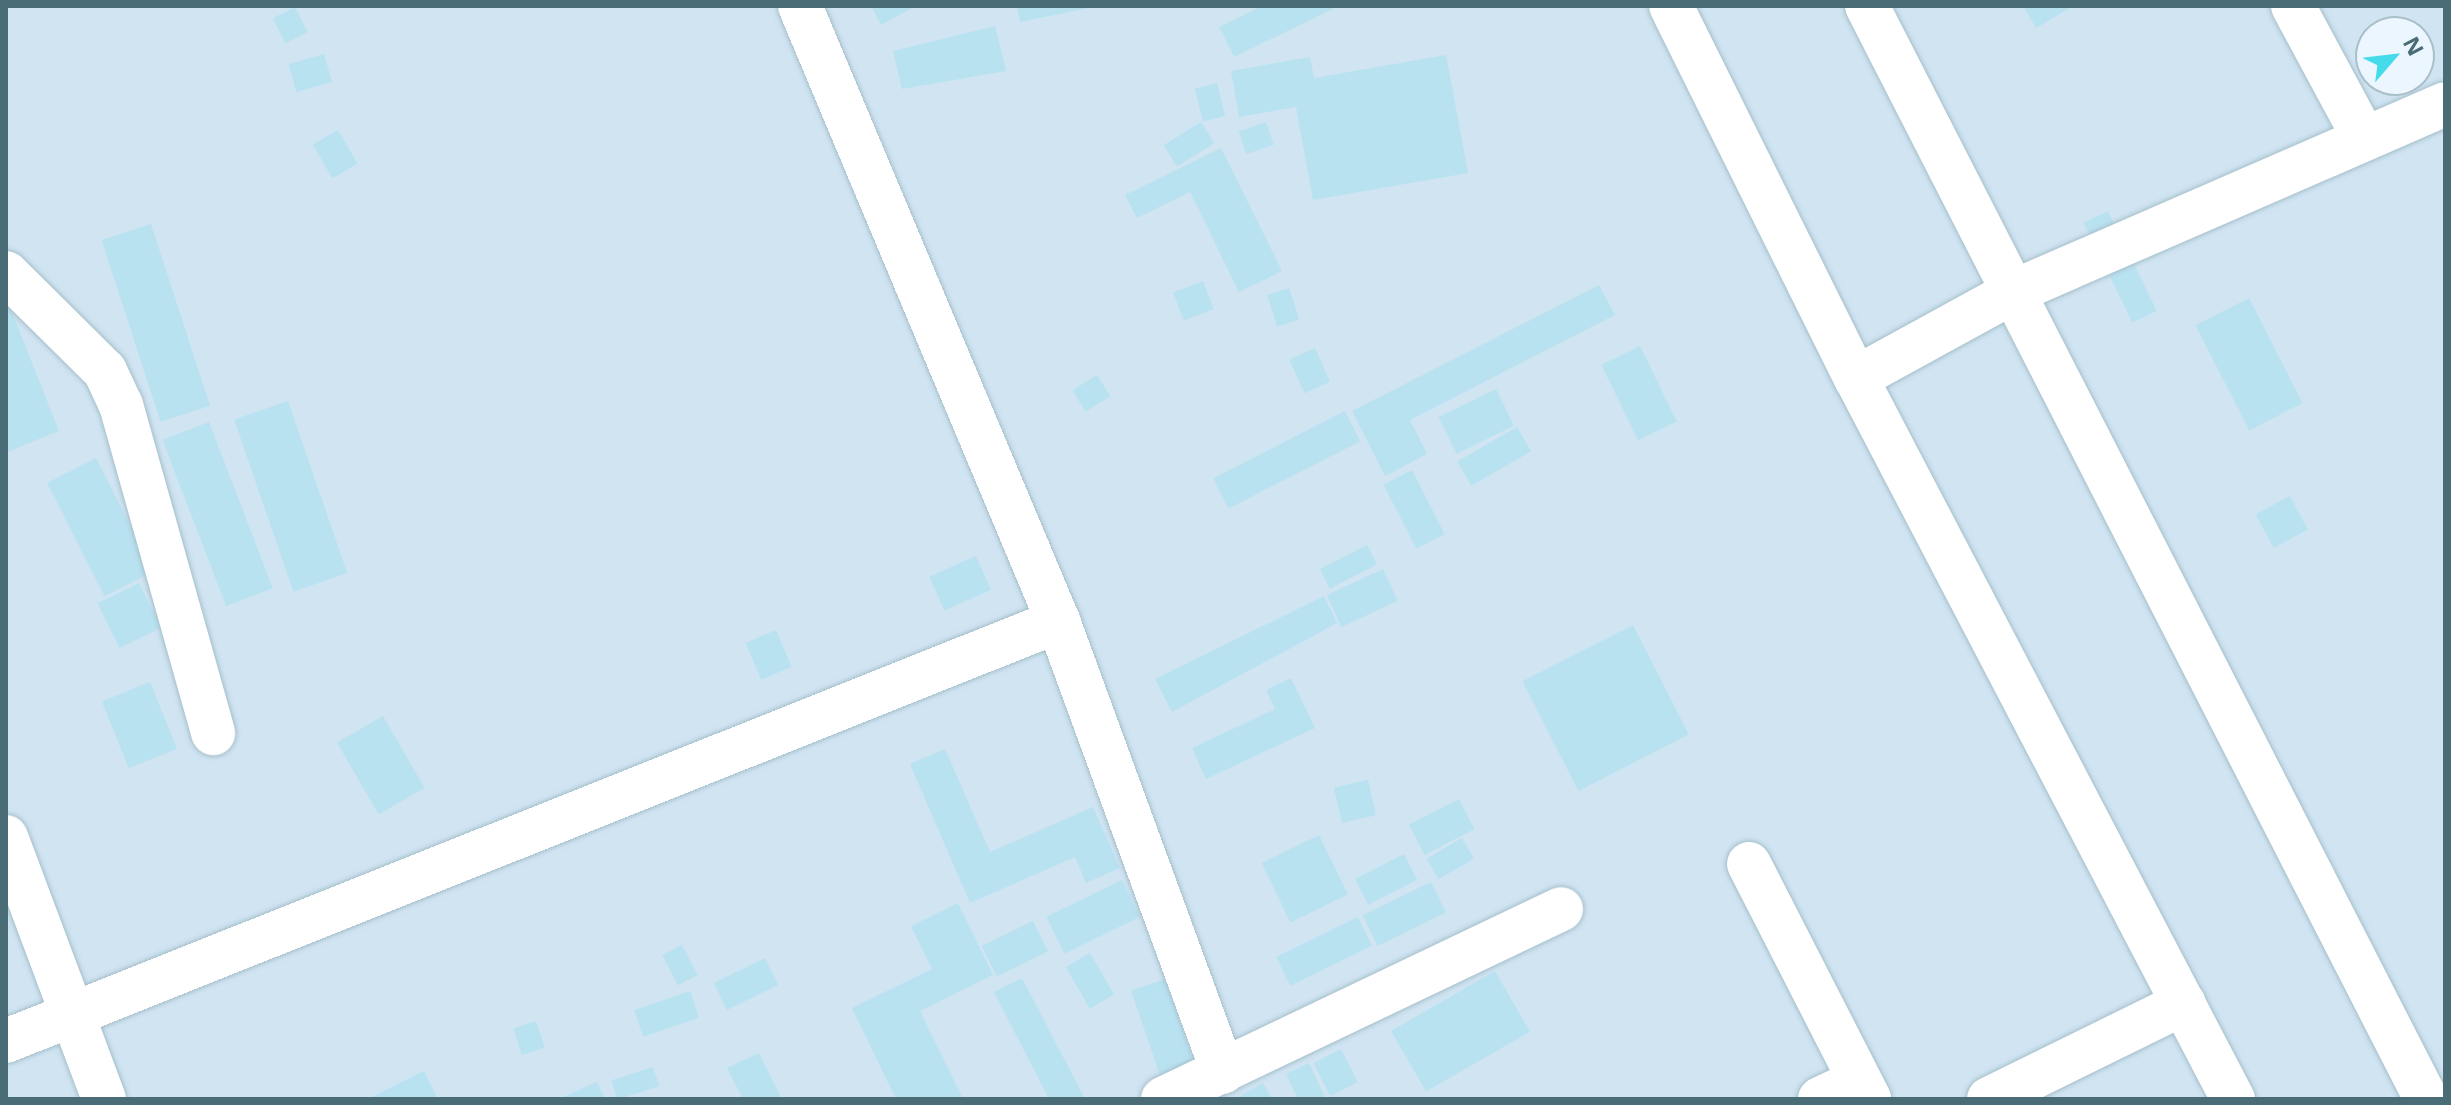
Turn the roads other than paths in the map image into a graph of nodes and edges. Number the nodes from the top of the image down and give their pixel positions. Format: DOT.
graph roads {
  1 [pos="800,6"];
  2 [pos="1671,6"];
  3 [pos="1867,6"];
  4 [pos="2293,6"];
  5 [pos="2445,104"];
  6 [pos="2364,138"];
  7 [pos="6,273"];
  8 [pos="2013,292"];
  9 [pos="1856,378"];
  10 [pos="1058,621"];
  11 [pos="213,733"];
  12 [pos="6,837"];
  13 [pos="1749,864"];
  14 [pos="1561,909"];
  15 [pos="2184,1003"];
  16 [pos="72,1015"];
  17 [pos="6,1041"];
  18 [pos="1223,1072"];
  19 [pos="1849,1093"];
  20 [pos="104,1099"];
  21 [pos="1163,1099"];
  22 [pos="1989,1099"];
  23 [pos="2233,1099"];
  24 [pos="2426,1099"];
  1 -- 10 [label="street"];
  2 -- 9 [label="street"];
  3 -- 8 [label="street"];
  4 -- 6 [label="street"];
  5 -- 6 [label="street"];
  6 -- 8 [label="street"];
  7 -- 11 [label="street"];
  8 -- 9 [label="street"];
  8 -- 24 [label="street"];
  9 -- 15 [label="street"];
  10 -- 16 [label="street"];
  10 -- 18 [label="street"];
  12 -- 16 [label="street"];
  13 -- 19 [label="street"];
  14 -- 18 [label="street"];
  15 -- 22 [label="street"];
  15 -- 23 [label="street"];
  16 -- 17 [label="street"];
  16 -- 20 [label="street"];
  18 -- 21 [label="street"];
}
